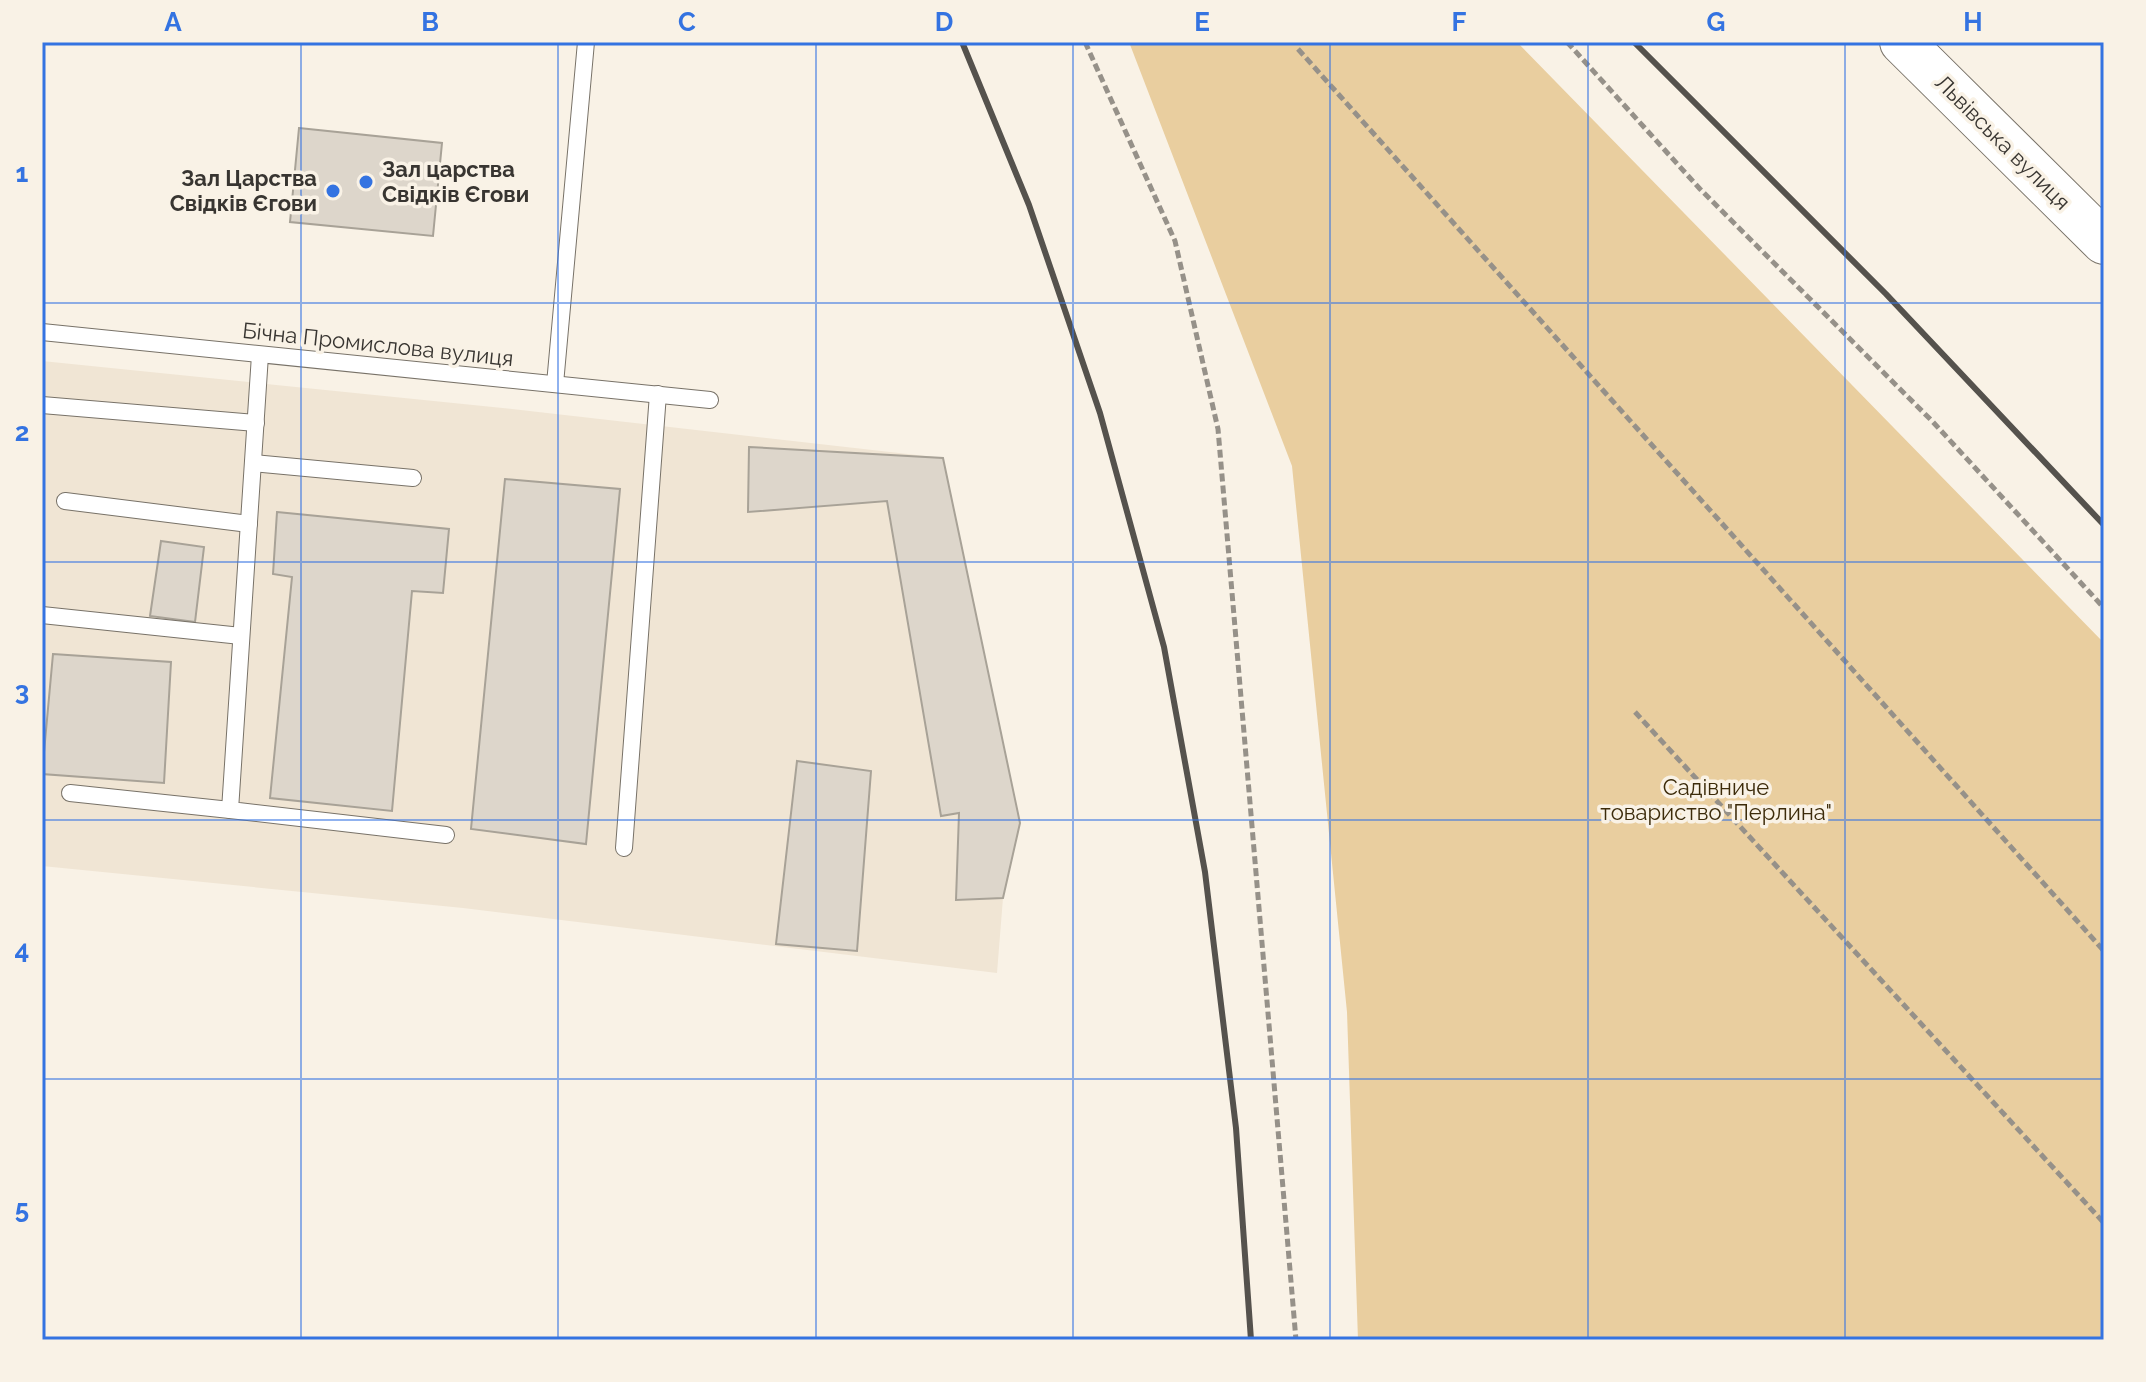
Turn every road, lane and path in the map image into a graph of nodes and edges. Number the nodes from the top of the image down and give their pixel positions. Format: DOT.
graph roads {
  1 [pos="586,42"];
  2 [pos="1085,42"];
  3 [pos="1567,42"];
  4 [pos="1902,42"];
  5 [pos="1298,49"];
  6 [pos="2104,242"];
  7 [pos="42,332"];
  8 [pos="260,355"];
  9 [pos="555,384"];
  10 [pos="658,394"];
  11 [pos="710,400"];
  12 [pos="42,405"];
  13 [pos="256,423"];
  14 [pos="253,463"];
  15 [pos="413,478"];
  16 [pos="65,501"];
  17 [pos="249,524"];
  18 [pos="2104,608"];
  19 [pos="42,615"];
  20 [pos="241,636"];
  21 [pos="1635,712"];
  22 [pos="70,793"];
  23 [pos="230,810"];
  24 [pos="446,835"];
  25 [pos="624,848"];
  26 [pos="2104,951"];
  27 [pos="2104,1223"];
  28 [pos="1296,1340"];
  1 -- 9 [label="lane"];
  2 -- 28 [label="path"];
  3 -- 18 [label="path"];
  4 -- 6 [label="main road, Львівська вулиця"];
  5 -- 26 [label="path"];
  7 -- 8 [label="lane, Бічна Промислова вулиця"];
  8 -- 9 [label="lane, Бічна Промислова вулиця"];
  8 -- 13 [label="lane"];
  9 -- 10 [label="lane, Бічна Промислова вулиця"];
  10 -- 11 [label="lane, Бічна Промислова вулиця"];
  10 -- 25 [label="lane"];
  12 -- 13 [label="lane"];
  13 -- 14 [label="lane"];
  14 -- 15 [label="lane"];
  14 -- 17 [label="lane"];
  16 -- 17 [label="lane"];
  17 -- 20 [label="lane"];
  19 -- 20 [label="lane"];
  20 -- 23 [label="lane"];
  21 -- 27 [label="path"];
  22 -- 23 [label="lane"];
  23 -- 24 [label="lane"];
}
